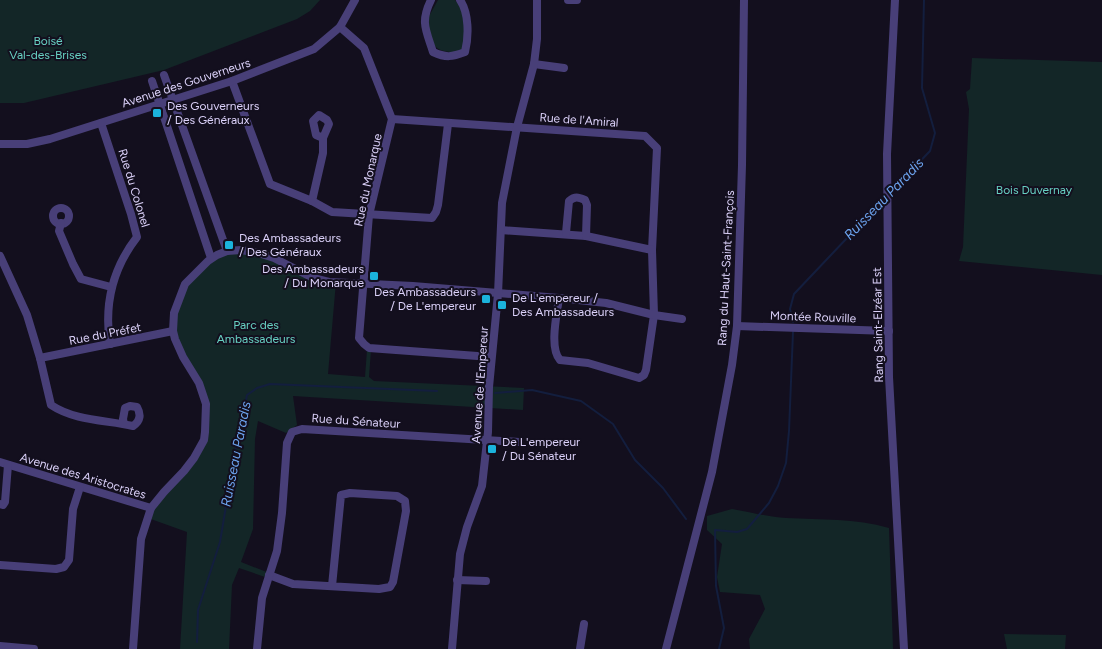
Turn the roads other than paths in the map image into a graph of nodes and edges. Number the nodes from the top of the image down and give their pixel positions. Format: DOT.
graph roads {
  1 [pos="355,0"];
  2 [pos="431,0"];
  3 [pos="460,0"];
  4 [pos="568,0"];
  5 [pos="577,0"];
  6 [pos="744,0"];
  7 [pos="895,0"];
  8 [pos="538,1"];
  9 [pos="340,27"];
  10 [pos="534,64"];
  11 [pos="564,68"];
  12 [pos="164,75"];
  13 [pos="152,81"];
  14 [pos="232,81"];
  15 [pos="173,99"];
  16 [pos="159,104"];
  17 [pos="392,119"];
  18 [pos="101,123"];
  19 [pos="448,124"];
  20 [pos="517,126"];
  21 [pos="323,138"];
  22 [pos="0,144"];
  23 [pos="312,201"];
  24 [pos="369,215"];
  25 [pos="61,223"];
  26 [pos="501,230"];
  27 [pos="566,234"];
  28 [pos="586,236"];
  29 [pos="652,250"];
  30 [pos="227,251"];
  31 [pos="0,256"];
  32 [pos="211,258"];
  33 [pos="365,283"];
  34 [pos="111,287"];
  35 [pos="498,294"];
  36 [pos="559,298"];
  37 [pos="654,315"];
  38 [pos="682,319"];
  39 [pos="737,326"];
  40 [pos="173,331"];
  41 [pos="889,331"];
  42 [pos="110,344"];
  43 [pos="491,357"];
  44 [pos="40,358"];
  45 [pos="124,424"];
  46 [pos="487,441"];
  47 [pos="519,442"];
  48 [pos="0,462"];
  49 [pos="8,465"];
  50 [pos="80,487"];
  51 [pos="0,504"];
  52 [pos="151,508"];
  53 [pos="0,565"];
  54 [pos="268,575"];
  55 [pos="457,580"];
  56 [pos="486,581"];
  57 [pos="332,586"];
  58 [pos="584,624"];
  59 [pos="0,646"];
  60 [pos="34,649"];
  61 [pos="133,649"];
  62 [pos="257,649"];
  63 [pos="452,649"];
  64 [pos="580,649"];
  65 [pos="666,649"];
  66 [pos="904,649"];
  1 -- 9 [label="street, Avenue des Gouverneurs"];
  2 -- 3 [label="street"];
  4 -- 5 [label="street"];
  6 -- 39 [label="street, Rang du Haut-Saint-François"];
  7 -- 41 [label="street, Rang Saint-Elzéar Est"];
  8 -- 10 [label="street, Avenue de l'Empereur"];
  9 -- 14 [label="street, Avenue des Gouverneurs"];
  9 -- 17 [label="street, Rue du Monarque"];
  10 -- 11 [label="street"];
  10 -- 20 [label="street, Avenue de l'Empereur"];
  12 -- 15 [label="street"];
  13 -- 16 [label="street"];
  14 -- 15 [label="street, Avenue des Gouverneurs"];
  14 -- 23 [label="street"];
  15 -- 16 [label="street, Avenue des Gouverneurs"];
  15 -- 30 [label="street"];
  16 -- 18 [label="street, Avenue des Gouverneurs"];
  16 -- 32 [label="street"];
  17 -- 19 [label="street, Rue de l'Amiral"];
  17 -- 24 [label="street, Rue du Monarque"];
  18 -- 22 [label="street, Avenue des Gouverneurs"];
  18 -- 34 [label="street, Rue du Colonel"];
  19 -- 20 [label="street, Rue de l'Amiral"];
  19 -- 24 [label="street"];
  20 -- 26 [label="street, Avenue de l'Empereur"];
  20 -- 29 [label="street, Rue de l'Amiral"];
  21 -- 23 [label="street"];
  23 -- 24 [label="street"];
  24 -- 33 [label="street, Rue du Monarque"];
  25 -- 34 [label="street"];
  26 -- 27 [label="street"];
  26 -- 35 [label="street, Avenue de l'Empereur"];
  27 -- 28 [label="street"];
  27 -- 28 [label="street"];
  28 -- 29 [label="street"];
  29 -- 37 [label="street, Rue de l'Amiral"];
  30 -- 32 [label="street"];
  30 -- 33 [label="street"];
  31 -- 44 [label="street"];
  32 -- 40 [label="street"];
  33 -- 35 [label="street"];
  33 -- 43 [label="street, Rue du Monarque"];
  34 -- 42 [label="street, Rue du Colonel"];
  35 -- 36 [label="street"];
  35 -- 43 [label="street, Avenue de l'Empereur"];
  36 -- 37 [label="street"];
  36 -- 37 [label="street, Rue de l'Amiral"];
  37 -- 38 [label="street"];
  39 -- 41 [label="street, Montée Rouville"];
  39 -- 65 [label="street, Rang du Haut-Saint-François"];
  40 -- 42 [label="street, Rue du Préfet"];
  40 -- 52 [label="street"];
  41 -- 66 [label="street, Rang Saint-Elzéar Est"];
  42 -- 44 [label="street, Rue du Préfet"];
  43 -- 46 [label="street, Avenue de l'Empereur"];
  44 -- 45 [label="street"];
  46 -- 47 [label="street, Rue du Sénateur"];
  46 -- 54 [label="street, Rue du Sénateur"];
  46 -- 55 [label="street, Avenue de l'Empereur"];
  48 -- 49 [label="street, Avenue des Aristocrates"];
  49 -- 50 [label="street, Avenue des Aristocrates"];
  49 -- 51 [label="street, Avenue des Aristocrates"];
  50 -- 52 [label="street, Avenue des Aristocrates"];
  50 -- 53 [label="street"];
  52 -- 61 [label="street"];
  54 -- 57 [label="street"];
  54 -- 62 [label="street, Rue du Sénateur"];
  55 -- 56 [label="street"];
  55 -- 63 [label="street, Avenue de l'Empereur"];
  57 -- 57 [label="street"];
  58 -- 64 [label="street"];
  59 -- 60 [label="street"];
}
